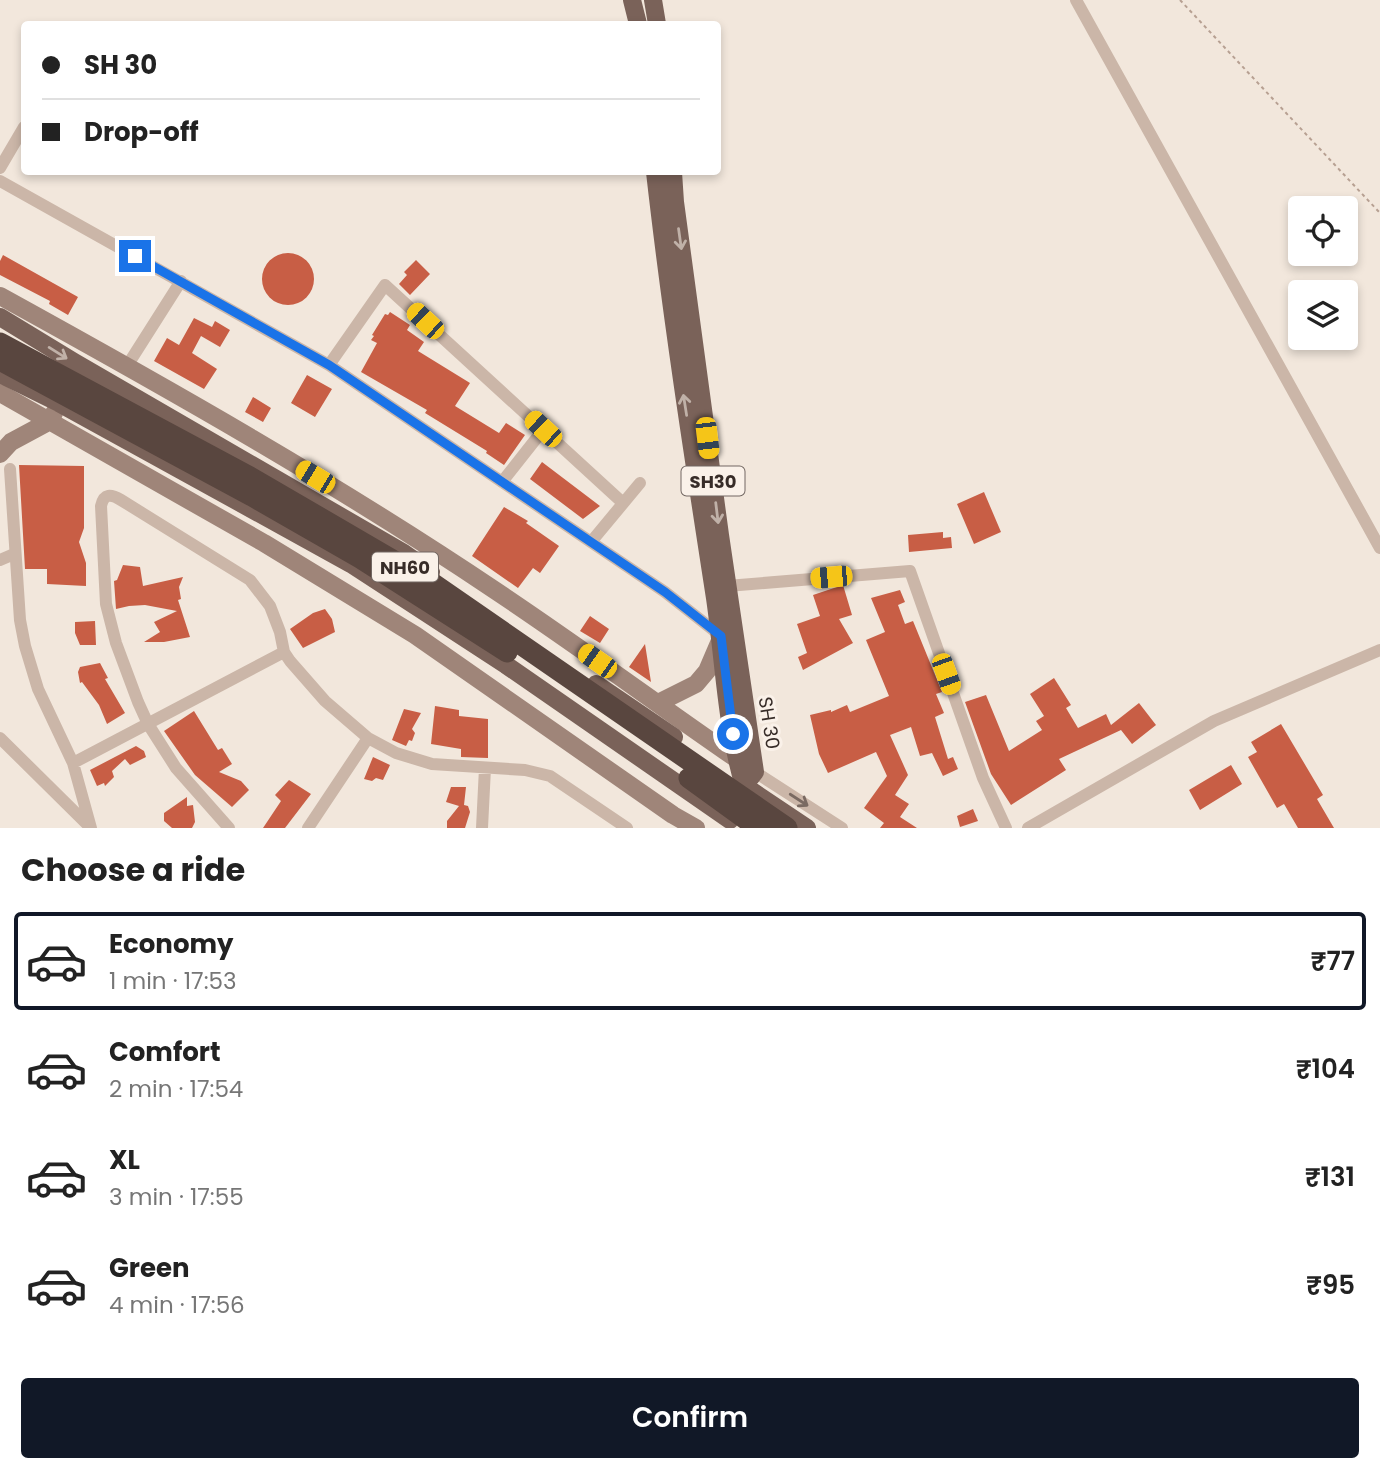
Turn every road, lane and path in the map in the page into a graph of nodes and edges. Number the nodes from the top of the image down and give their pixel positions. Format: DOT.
graph roads {
  1 [pos="1076,0"];
  2 [pos="1180,0"];
  3 [pos="655,11"];
  4 [pos="635,12"];
  5 [pos="21,132"];
  6 [pos="0,168"];
  7 [pos="655,175"];
  8 [pos="673,175"];
  9 [pos="0,181"];
  10 [pos="1380,213"];
  11 [pos="181,281"];
  12 [pos="0,296"];
  13 [pos="0,317"];
  14 [pos="0,343"];
  15 [pos="0,360"];
  16 [pos="329,365"];
  17 [pos="127,366"];
  18 [pos="0,374"];
  19 [pos="0,393"];
  20 [pos="59,403"];
  21 [pos="50,421"];
  22 [pos="543,429"];
  23 [pos="5,452"];
  24 [pos="502,482"];
  25 [pos="640,483"];
  26 [pos="623,503"];
  27 [pos="591,542"];
  28 [pos="1380,548"];
  29 [pos="14,554"];
  30 [pos="0,560"];
  31 [pos="727,586"];
  32 [pos="727,632"];
  33 [pos="1380,650"];
  34 [pos="284,652"];
  35 [pos="658,703"];
  36 [pos="148,724"];
  37 [pos="0,738"];
  38 [pos="368,738"];
  39 [pos="736,758"];
  40 [pos="73,763"];
  41 [pos="485,768"];
  42 [pos="750,779"];
  43 [pos="91,828"];
  44 [pos="229,828"];
  45 [pos="308,828"];
  46 [pos="482,828"];
  47 [pos="627,828"];
  48 [pos="696,828"];
  49 [pos="743,828"];
  50 [pos="758,828"];
  51 [pos="786,828"];
  52 [pos="807,828"];
  53 [pos="842,828"];
  54 [pos="1006,828"];
  55 [pos="1028,828"];
  1 -- 28 [label="street"];
  2 -- 10 [label="path"];
  3 -- 4 [label="main road"];
  5 -- 6 [label="street"];
  32 -- 7 [label="main road, SH 30 / SH30, one-way"];
  8 -- 31 [label="main road, SH 30 / SH30, one-way"];
  9 -- 11 [label="street"];
  11 -- 16 [label="street"];
  11 -- 17 [label="street"];
  12 -- 17 [label="street"];
  13 -- 42 [label="main road, one-way"];
  14 -- 51 [label="highway, NH60, bridge"];
  15 -- 50 [label="highway, NH60, bridge"];
  16 -- 22 [label="street"];
  16 -- 24 [label="street"];
  17 -- 35 [label="street"];
  18 -- 20 [label="main road"];
  19 -- 21 [label="street"];
  20 -- 21 [label="street"];
  20 -- 49 [label="main road"];
  21 -- 23 [label="street"];
  21 -- 48 [label="street"];
  22 -- 24 [label="street"];
  22 -- 26 [label="street"];
  23 -- 29 [label="street"];
  24 -- 27 [label="street"];
  25 -- 26 [label="street"];
  26 -- 27 [label="street"];
  27 -- 32 [label="street"];
  29 -- 30 [label="street"];
  29 -- 40 [label="street"];
  31 -- 32 [label="main road, SH 30 / SH30"];
  31 -- 54 [label="street"];
  32 -- 35 [label="street"];
  32 -- 39 [label="main road, SH 30 / SH30"];
  32 -- 42 [label="main road, SH 30 / SH30"];
  33 -- 55 [label="street"];
  34 -- 36 [label="street"];
  34 -- 36 [label="street"];
  34 -- 38 [label="street"];
  35 -- 39 [label="street"];
  36 -- 40 [label="street"];
  36 -- 44 [label="street"];
  37 -- 43 [label="street"];
  38 -- 41 [label="street"];
  38 -- 45 [label="street"];
  39 -- 42 [label="main road, SH 30 / SH30"];
  40 -- 43 [label="street"];
  41 -- 46 [label="street"];
  41 -- 47 [label="street"];
  42 -- 49 [label="street"];
  42 -- 52 [label="main road"];
  42 -- 53 [label="street, one-way"];
}
